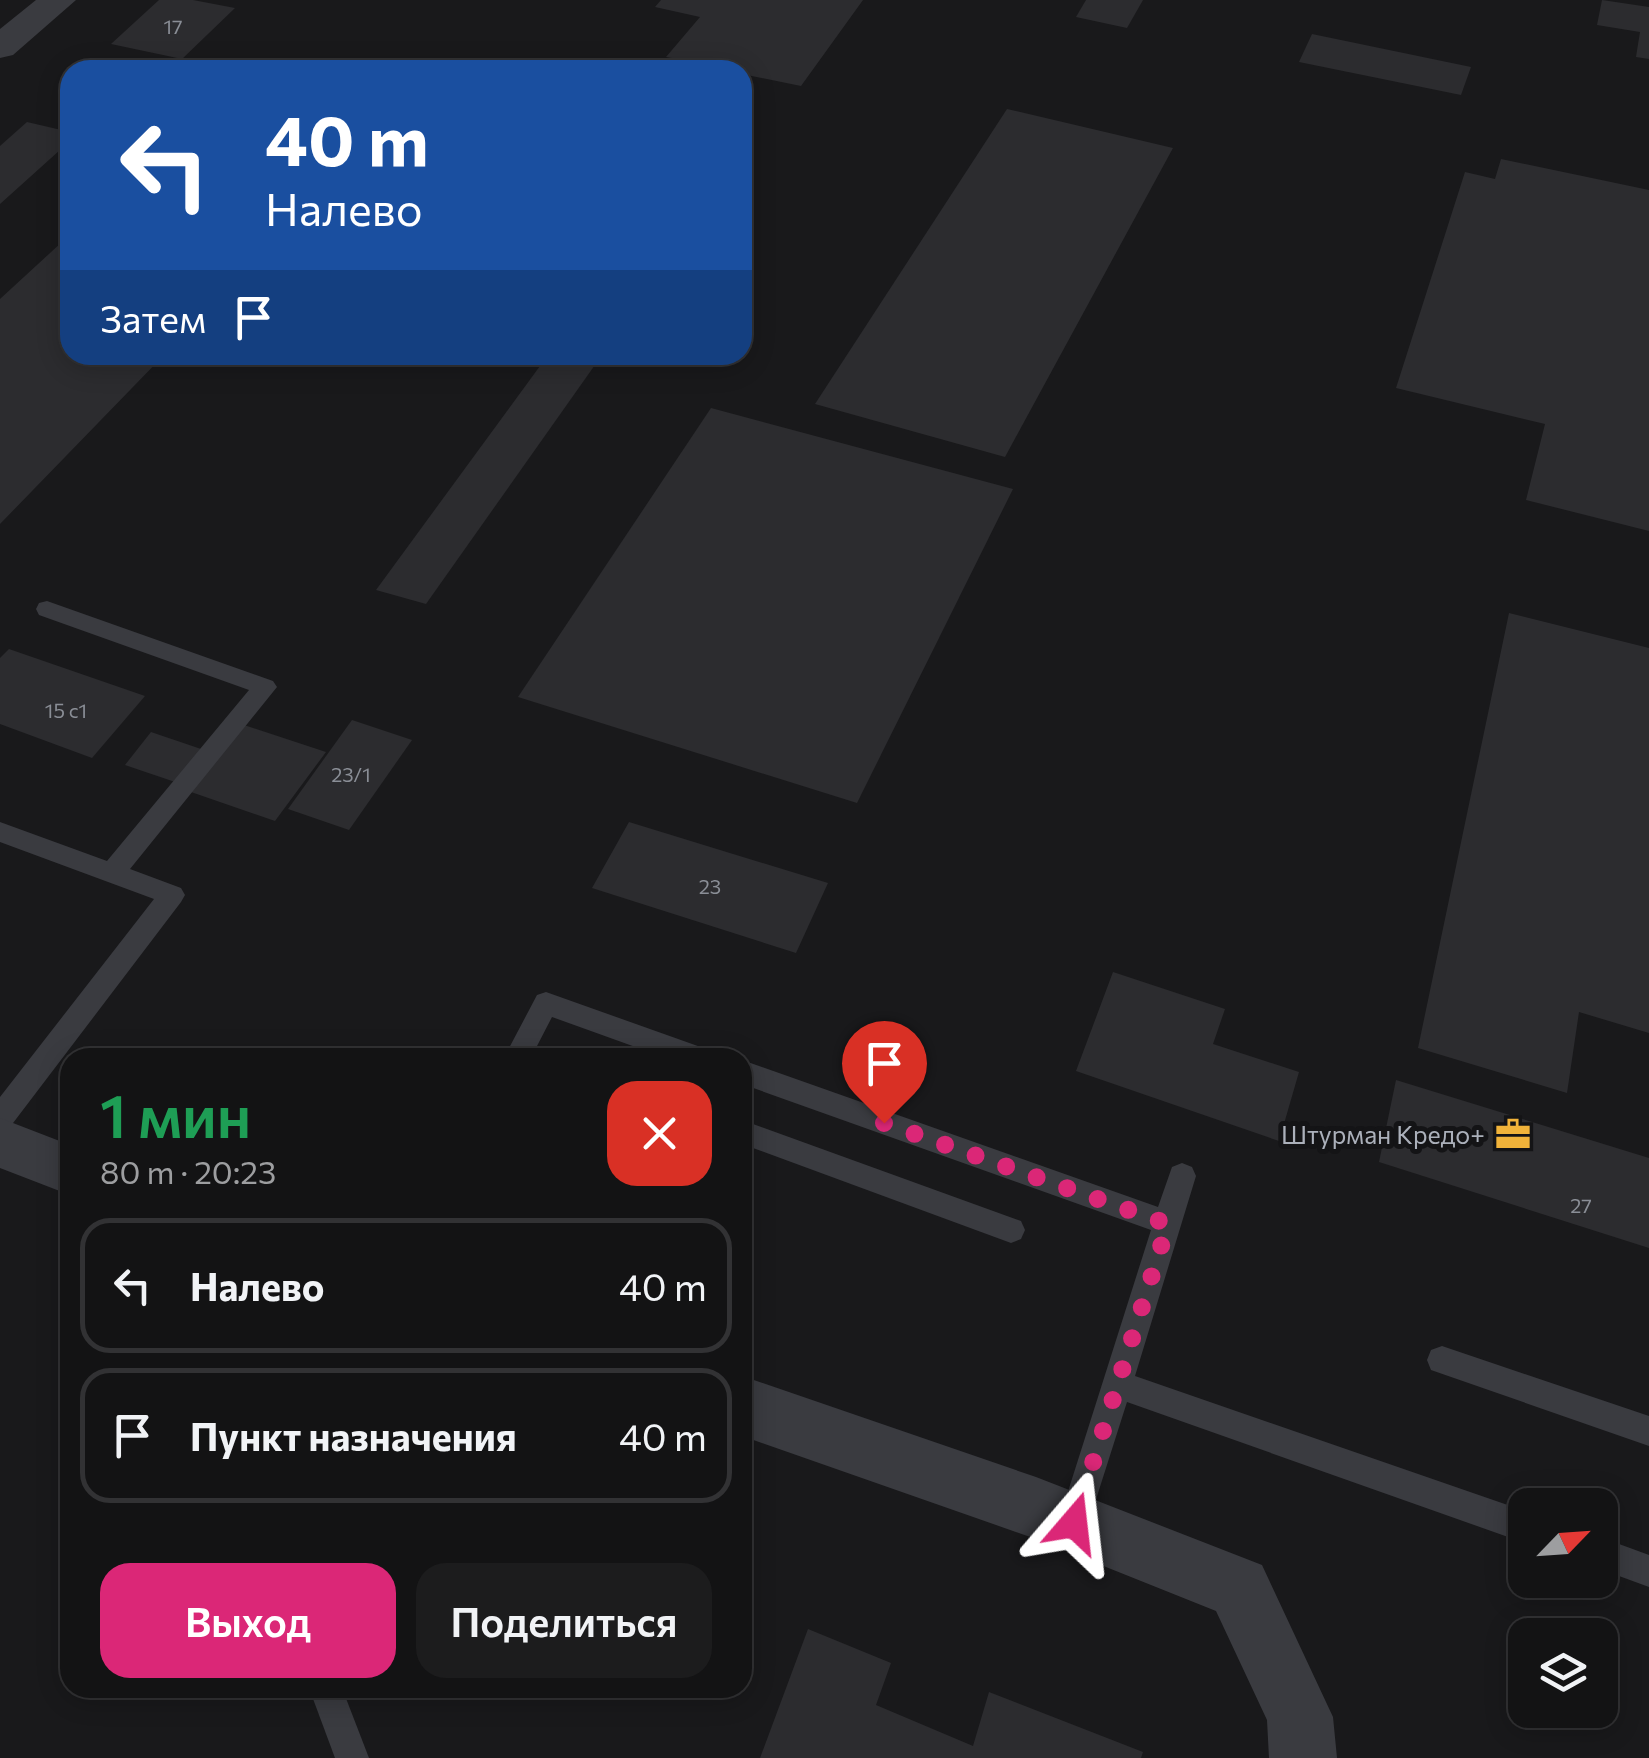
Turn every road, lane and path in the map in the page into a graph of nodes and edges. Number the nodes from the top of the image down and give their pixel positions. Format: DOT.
graph roads {
  1 [pos="58,0"];
  2 [pos="0,46"];
  3 [pos="47,609"];
  4 [pos="0,832"];
  5 [pos="112,873"];
  6 [pos="522,1048"];
  7 [pos="672,1048"];
  8 [pos="752,1076"];
  9 [pos="0,1118"];
  10 [pos="752,1136"];
  11 [pos="0,1143"];
  12 [pos="60,1166"];
  13 [pos="1182,1176"];
  14 [pos="1168,1224"];
  15 [pos="1011,1230"];
  16 [pos="1442,1360"];
  17 [pos="1117,1384"];
  18 [pos="752,1410"];
  19 [pos="1649,1431"];
  20 [pos="1508,1521"];
  21 [pos="1074,1523"];
  22 [pos="1618,1560"];
  23 [pos="1649,1571"];
  24 [pos="330,1698"];
  25 [pos="352,1758"];
  26 [pos="1303,1758"];
  1 -- 2 [label="street"];
  3 -- 5 [label="lane"];
  4 -- 5 [label="lane"];
  5 -- 9 [label="lane"];
  6 -- 7 [label="lane"];
  8 -- 14 [label="lane"];
  10 -- 15 [label="lane"];
  11 -- 12 [label="street"];
  13 -- 14 [label="lane"];
  14 -- 17 [label="lane"];
  16 -- 19 [label="lane"];
  17 -- 20 [label="lane"];
  17 -- 21 [label="lane"];
  18 -- 21 [label="street"];
  21 -- 26 [label="street"];
  22 -- 23 [label="lane"];
  24 -- 25 [label="lane"];
}
